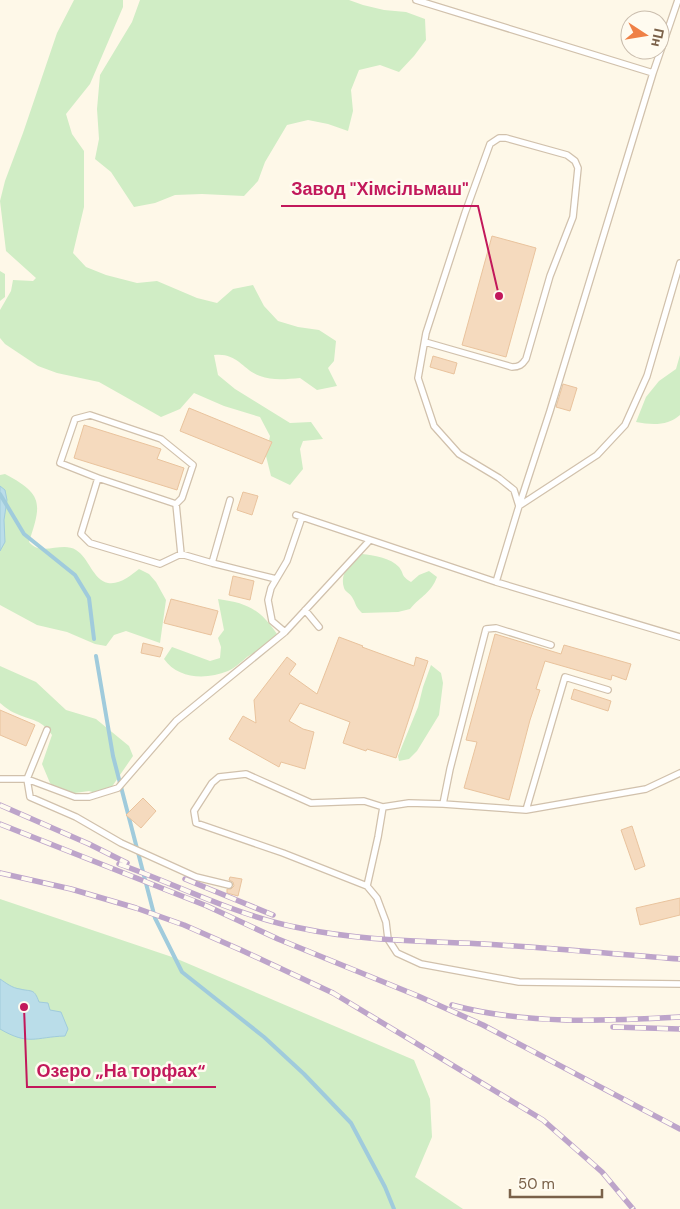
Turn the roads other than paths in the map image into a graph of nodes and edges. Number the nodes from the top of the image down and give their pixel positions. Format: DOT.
graph roads {
  1 [pos="416,0"];
  2 [pos="678,0"];
  3 [pos="653,73"];
  4 [pos="680,263"];
  5 [pos="425,342"];
  6 [pos="98,478"];
  7 [pos="230,500"];
  8 [pos="176,504"];
  9 [pos="519,506"];
  10 [pos="370,540"];
  11 [pos="182,554"];
  12 [pos="212,563"];
  13 [pos="276,579"];
  14 [pos="496,582"];
  15 [pos="305,610"];
  16 [pos="319,627"];
  17 [pos="285,632"];
  18 [pos="680,637"];
  19 [pos="551,645"];
  20 [pos="608,690"];
  21 [pos="48,730"];
  22 [pos="680,773"];
  23 [pos="0,779"];
  24 [pos="27,779"];
  25 [pos="443,804"];
  26 [pos="383,807"];
  27 [pos="526,810"];
  28 [pos="229,885"];
  29 [pos="367,886"];
  30 [pos="680,984"];
  1 -- 3 [label="lane"];
  2 -- 3 [label="lane"];
  3 -- 9 [label="lane"];
  4 -- 9 [label="lane"];
  5 -- 5 [label="lane"];
  5 -- 9 [label="lane"];
  6 -- 8 [label="lane"];
  6 -- 8 [label="lane"];
  6 -- 11 [label="lane"];
  7 -- 12 [label="lane"];
  8 -- 11 [label="lane"];
  9 -- 14 [label="lane"];
  10 -- 13 [label="lane"];
  10 -- 14 [label="lane"];
  10 -- 15 [label="lane"];
  11 -- 12 [label="lane"];
  12 -- 13 [label="lane"];
  13 -- 17 [label="lane"];
  14 -- 18 [label="lane"];
  15 -- 16 [label="lane"];
  15 -- 17 [label="lane"];
  17 -- 24 [label="lane"];
  19 -- 25 [label="lane"];
  20 -- 27 [label="lane"];
  21 -- 24 [label="lane"];
  22 -- 27 [label="lane"];
  23 -- 24 [label="lane"];
  24 -- 28 [label="lane"];
  25 -- 26 [label="lane"];
  25 -- 27 [label="lane"];
  26 -- 29 [label="lane"];
  26 -- 29 [label="lane"];
  29 -- 30 [label="lane"];
}
